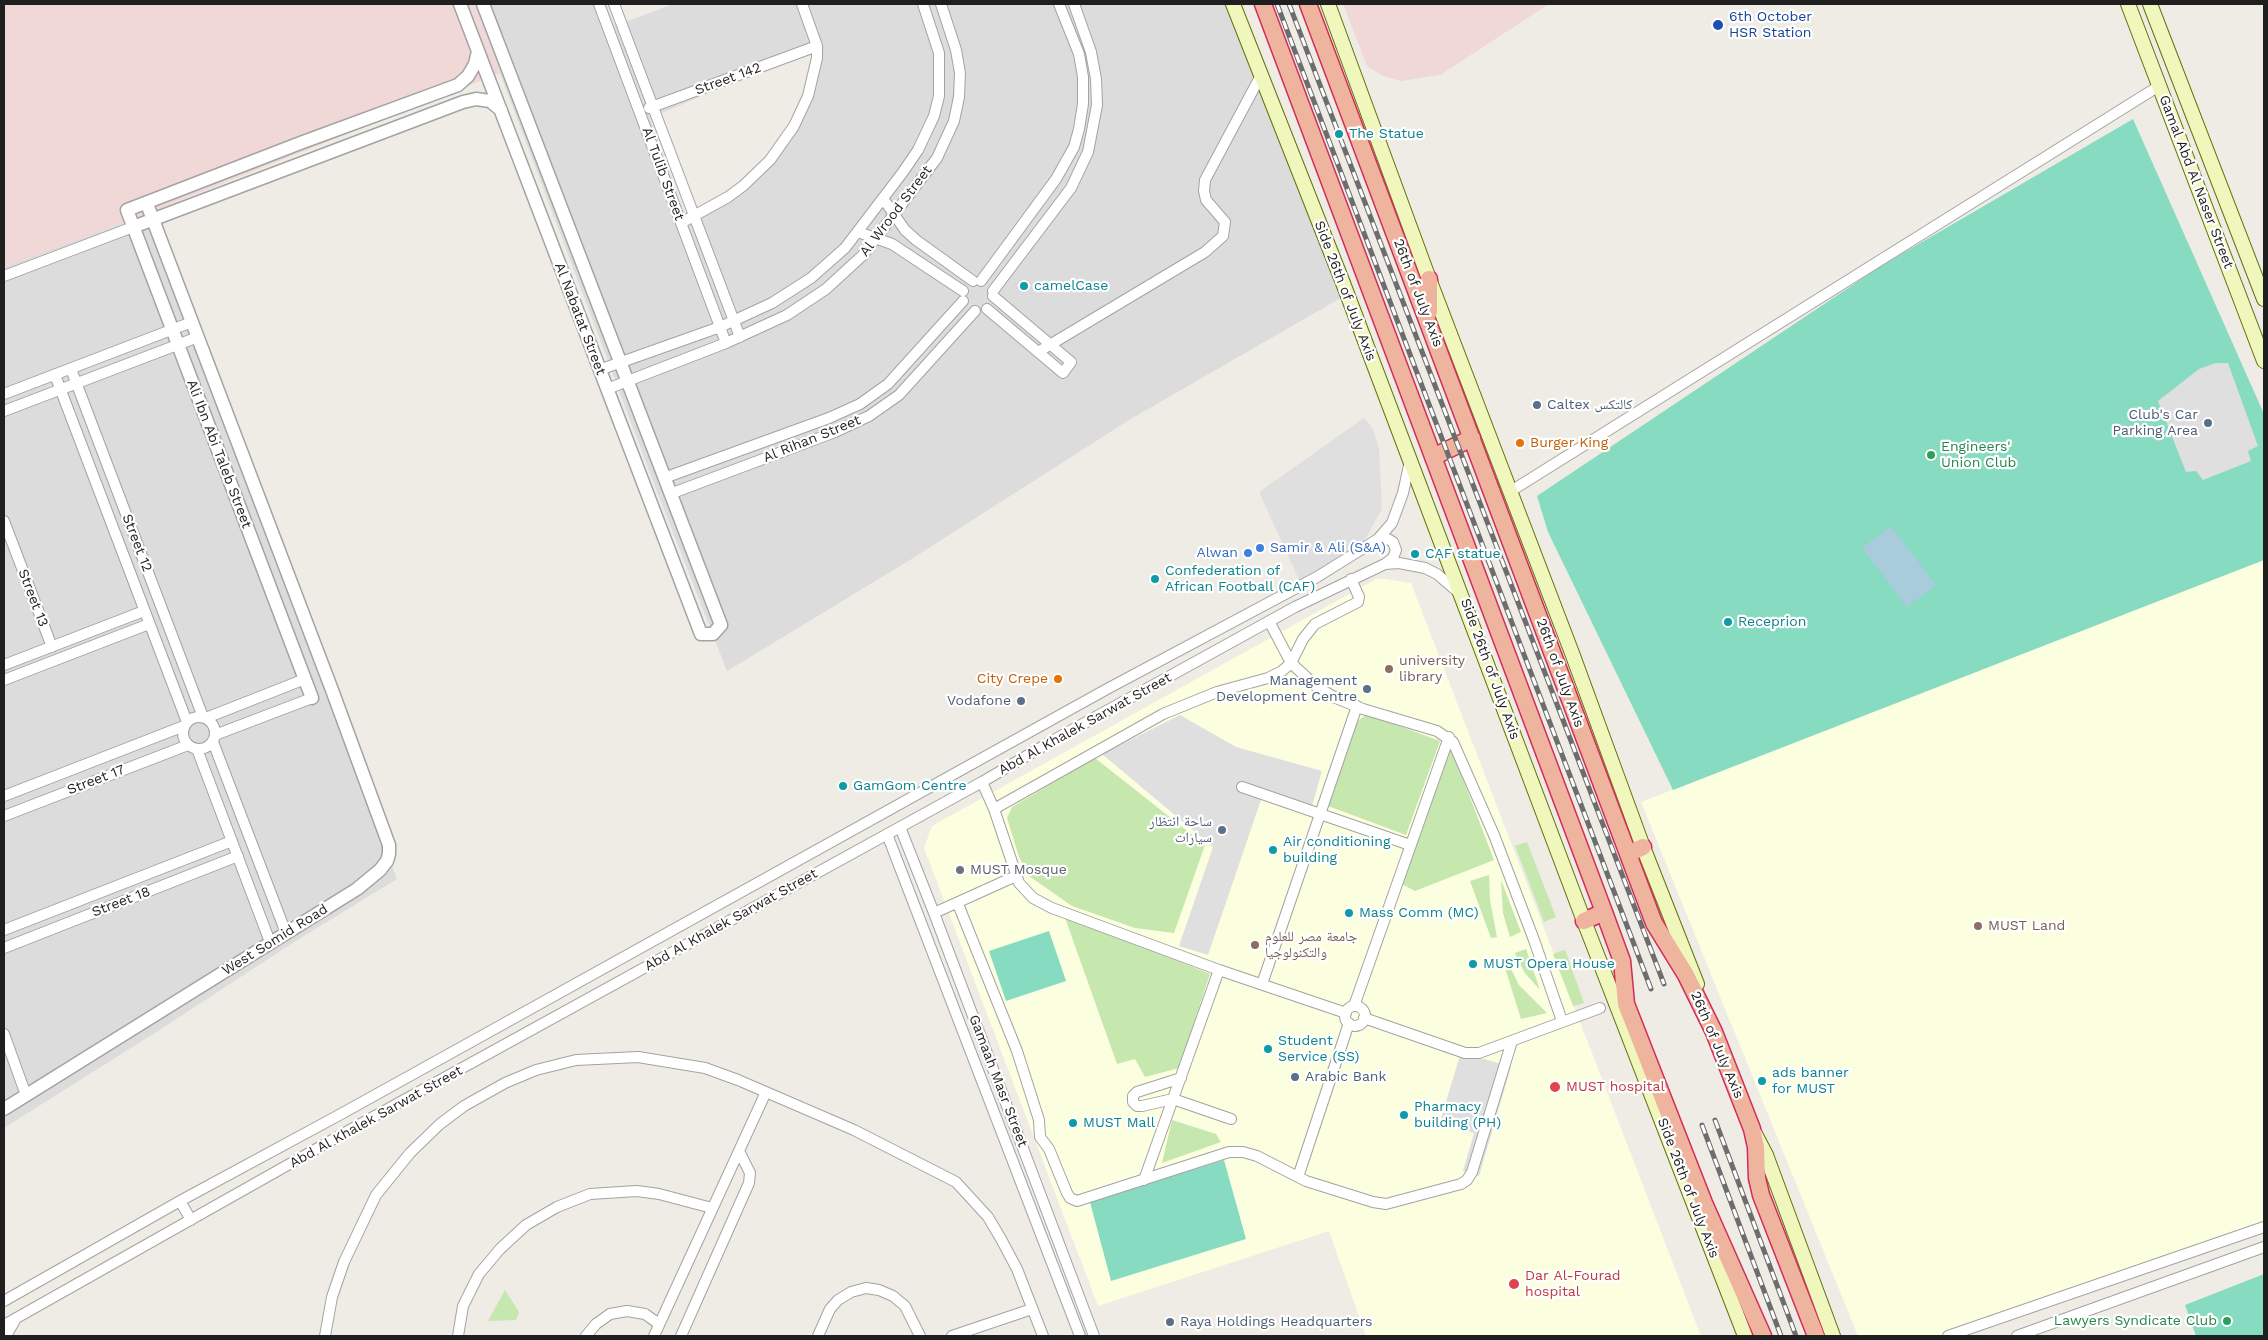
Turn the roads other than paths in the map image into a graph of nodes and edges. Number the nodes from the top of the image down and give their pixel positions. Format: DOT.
graph roads {
  1 [pos="460,4"];
  2 [pos="483,4"];
  3 [pos="802,4"];
  4 [pos="923,4"];
  5 [pos="1060,4"];
  6 [pos="1074,4"];
  7 [pos="1233,4"];
  8 [pos="1263,4"];
  9 [pos="1308,4"];
  10 [pos="1328,4"];
  11 [pos="2128,4"];
  12 [pos="2150,4"];
  13 [pos="617,5"];
  14 [pos="601,8"];
  15 [pos="943,8"];
  16 [pos="928,18"];
  17 [pos="816,46"];
  18 [pos="478,51"];
  19 [pos="1260,77"];
  20 [pos="2159,86"];
  21 [pos="653,107"];
  22 [pos="501,110"];
  23 [pos="640,112"];
  24 [pos="1079,129"];
  25 [pos="1093,132"];
  26 [pos="2220,188"];
  27 [pos="2203,198"];
  28 [pos="884,200"];
  29 [pos="147,204"];
  30 [pos="695,216"];
  31 [pos="894,216"];
  32 [pos="153,220"];
  33 [pos="681,223"];
  34 [pos="133,227"];
  35 [pos="858,232"];
  36 [pos="878,238"];
  37 [pos="4,276"];
  38 [pos="1429,279"];
  39 [pos="977,281"];
  40 [pos="993,294"];
  41 [pos="963,296"];
  42 [pos="2264,298"];
  43 [pos="987,308"];
  44 [pos="975,311"];
  45 [pos="734,321"];
  46 [pos="192,322"];
  47 [pos="1429,322"];
  48 [pos="720,327"];
  49 [pos="172,330"];
  50 [pos="198,337"];
  51 [pos="740,337"];
  52 [pos="178,344"];
  53 [pos="726,344"];
  54 [pos="1050,344"];
  55 [pos="1038,352"];
  56 [pos="2264,361"];
  57 [pos="619,362"];
  58 [pos="70,369"];
  59 [pos="599,370"];
  60 [pos="55,375"];
  61 [pos="627,381"];
  62 [pos="76,384"];
  63 [pos="607,389"];
  64 [pos="60,390"];
  65 [pos="4,394"];
  66 [pos="4,411"];
  67 [pos="829,418"];
  68 [pos="835,432"];
  69 [pos="1472,438"];
  70 [pos="1433,457"];
  71 [pos="1410,460"];
  72 [pos="664,478"];
  73 [pos="1511,491"];
  74 [pos="670,494"];
  75 [pos="4,521"];
  76 [pos="1378,539"];
  77 [pos="1385,564"];
  78 [pos="1351,580"];
  79 [pos="1462,595"];
  80 [pos="144,611"];
  81 [pos="1270,621"];
  82 [pos="149,624"];
  83 [pos="52,646"];
  84 [pos="1291,663"];
  85 [pos="4,665"];
  86 [pos="305,679"];
  87 [pos="4,680"];
  88 [pos="332,690"];
  89 [pos="312,698"];
  90 [pos="1357,706"];
  91 [pos="204,718"];
  92 [pos="185,724"];
  93 [pos="1449,737"];
  94 [pos="214,738"];
  95 [pos="193,747"];
  96 [pos="982,782"];
  97 [pos="1242,787"];
  98 [pos="4,796"];
  99 [pos="994,809"];
  100 [pos="1321,814"];
  101 [pos="4,816"];
  102 [pos="900,827"];
  103 [pos="887,834"];
  104 [pos="232,841"];
  105 [pos="1410,845"];
  106 [pos="1643,847"];
  107 [pos="1628,854"];
  108 [pos="238,856"];
  109 [pos="1016,876"];
  110 [pos="958,904"];
  111 [pos="1604,912"];
  112 [pos="934,913"];
  113 [pos="1584,921"];
  114 [pos="4,930"];
  115 [pos="286,933"];
  116 [pos="270,942"];
  117 [pos="4,948"];
  118 [pos="1219,970"];
  119 [pos="1262,984"];
  120 [pos="1600,1008"];
  121 [pos="1350,1014"];
  122 [pos="1364,1018"];
  123 [pos="1562,1021"];
  124 [pos="1714,1032"];
  125 [pos="4,1034"];
  126 [pos="1512,1041"];
  127 [pos="1180,1078"];
  128 [pos="766,1092"];
  129 [pos="26,1095"];
  130 [pos="1173,1099"];
  131 [pos="4,1109"];
  132 [pos="1231,1119"];
  133 [pos="1752,1129"];
  134 [pos="1672,1132"];
  135 [pos="740,1153"];
  136 [pos="1298,1177"];
  137 [pos="1144,1180"];
  138 [pos="180,1201"];
  139 [pos="712,1208"];
  140 [pos="191,1220"];
  141 [pos="2264,1227"];
  142 [pos="2264,1247"];
  143 [pos="4,1301"];
  144 [pos="1032,1309"];
  145 [pos="16,1318"];
  146 [pos="659,1324"];
  147 [pos="4,1326"];
  148 [pos="6,1336"];
  149 [pos="325,1336"];
  150 [pos="458,1336"];
  151 [pos="586,1336"];
  152 [pos="654,1336"];
  153 [pos="681,1336"];
  154 [pos="818,1336"];
  155 [pos="920,1336"];
  156 [pos="952,1336"];
  157 [pos="1043,1336"];
  158 [pos="1080,1336"];
  159 [pos="1094,1336"];
  160 [pos="1745,1336"];
  161 [pos="1763,1336"];
  162 [pos="1816,1336"];
  163 [pos="1833,1336"];
  164 [pos="1948,1336"];
  165 [pos="2017,1336"];
  1 -- 18 [label="street, Al Nabatat Street"];
  2 -- 57 [label="street, Al Nabatat Street"];
  3 -- 17 [label="street"];
  4 -- 16 [label="street, Al Wrood Street"];
  5 -- 24 [label="street"];
  6 -- 25 [label="street"];
  7 -- 19 [label="main road, Side 26th of July Axis"];
  8 -- 70 [label="highway"];
  9 -- 47 [label="highway, 26th of July Axis"];
  10 -- 38 [label="main road"];
  11 -- 20 [label="main road, Gamal Abd Al Naser Street"];
  12 -- 26 [label="main road, Gamal Abd Al Naser Street"];
  13 -- 14 [label="street"];
  13 -- 21 [label="street, Al Tulib Street"];
  14 -- 23 [label="street, Al Tulib Street"];
  15 -- 16 [label="street"];
  15 -- 31 [label="street, Al Wrood Street"];
  16 -- 28 [label="street, Al Wrood Street"];
  17 -- 21 [label="street, Street 142"];
  17 -- 30 [label="street"];
  18 -- 22 [label="street, Al Nabatat Street"];
  18 -- 29 [label="street"];
  19 -- 54 [label="street"];
  19 -- 71 [label="main road, Side 26th of July Axis"];
  20 -- 27 [label="main road, Gamal Abd Al Naser Street"];
  20 -- 73 [label="street"];
  21 -- 23 [label="street, Street 142"];
  21 -- 30 [label="street, Al Tulib Street"];
  22 -- 32 [label="street"];
  22 -- 59 [label="street, Al Nabatat Street"];
  23 -- 33 [label="street, Al Tulib Street"];
  24 -- 25 [label="street"];
  24 -- 39 [label="street"];
  25 -- 40 [label="street"];
  26 -- 27 [label="main road"];
  26 -- 42 [label="main road, Gamal Abd Al Naser Street"];
  27 -- 56 [label="main road, Gamal Abd Al Naser Street"];
  28 -- 31 [label="street"];
  28 -- 35 [label="street, Al Wrood Street"];
  29 -- 32 [label="street, Ali Ibn Abi Taleb Street"];
  29 -- 34 [label="street, Ali Ibn Abi Taleb Street"];
  30 -- 33 [label="street"];
  30 -- 45 [label="street, Al Tulib Street"];
  31 -- 36 [label="street, Al Wrood Street"];
  31 -- 39 [label="street"];
  32 -- 34 [label="street"];
  32 -- 46 [label="street, Ali Ibn Abi Taleb Street"];
  33 -- 48 [label="street, Al Tulib Street"];
  34 -- 37 [label="street"];
  34 -- 49 [label="street, Ali Ibn Abi Taleb Street"];
  35 -- 36 [label="street"];
  35 -- 45 [label="street, Al Wrood Street"];
  36 -- 41 [label="street"];
  36 -- 51 [label="street, Al Wrood Street"];
  38 -- 47 [label="highway"];
  38 -- 73 [label="main road"];
  39 -- 40 [label="street"];
  39 -- 41 [label="street"];
  40 -- 43 [label="street"];
  40 -- 54 [label="street"];
  41 -- 44 [label="street"];
  41 -- 67 [label="street, Al Rihan Street"];
  43 -- 44 [label="street"];
  43 -- 55 [label="street"];
  44 -- 68 [label="street, Al Rihan Street"];
  45 -- 48 [label="street, Al Wrood Street"];
  45 -- 51 [label="street, Al Tulib Street"];
  46 -- 49 [label="street"];
  46 -- 50 [label="street, Ali Ibn Abi Taleb Street"];
  47 -- 69 [label="highway, 26th of July Axis"];
  48 -- 53 [label="street, Al Tulib Street"];
  48 -- 57 [label="street, Al Wrood Street"];
  49 -- 52 [label="street, Ali Ibn Abi Taleb Street"];
  49 -- 58 [label="street"];
  50 -- 52 [label="street"];
  50 -- 88 [label="street, Ali Ibn Abi Taleb Street"];
  51 -- 53 [label="street, Al Wrood Street"];
  52 -- 62 [label="street"];
  52 -- 86 [label="street, Ali Ibn Abi Taleb Street"];
  53 -- 61 [label="street, Al Wrood Street"];
  54 -- 55 [label="street"];
  54 -- 55 [label="street"];
  57 -- 59 [label="street, Al Wrood Street"];
  57 -- 61 [label="street, Al Nabatat Street"];
  58 -- 60 [label="street"];
  58 -- 62 [label="street, Street 12"];
  59 -- 63 [label="street, Al Nabatat Street"];
  60 -- 64 [label="street, Street 12"];
  60 -- 65 [label="street"];
  61 -- 63 [label="street, Al Wrood Street"];
  61 -- 72 [label="street, Al Nabatat Street"];
  62 -- 64 [label="street"];
  62 -- 91 [label="street, Street 12"];
  63 -- 74 [label="street, Al Nabatat Street"];
  64 -- 66 [label="street"];
  64 -- 80 [label="street, Street 12"];
  67 -- 68 [label="street"];
  67 -- 72 [label="street, Al Rihan Street"];
  68 -- 74 [label="street, Al Rihan Street"];
  69 -- 70 [label="highway"];
  69 -- 107 [label="highway, 26th of July Axis"];
  70 -- 111 [label="highway"];
  71 -- 76 [label="street, Abd Al Khalek Sarwat Street"];
  71 -- 79 [label="main road, Side 26th of July Axis"];
  72 -- 74 [label="street, Al Nabatat Street"];
  73 -- 106 [label="main road"];
  75 -- 83 [label="street, Street 13"];
  76 -- 77 [label="street"];
  76 -- 138 [label="street, Abd Al Khalek Sarwat Street"];
  77 -- 78 [label="street, Abd Al Khalek Sarwat Street"];
  77 -- 79 [label="street, Abd Al Khalek Sarwat Street"];
  78 -- 81 [label="street, Abd Al Khalek Sarwat Street"];
  78 -- 84 [label="street"];
  79 -- 113 [label="main road, Side 26th of July Axis"];
  80 -- 82 [label="street, Street 12"];
  80 -- 83 [label="street"];
  81 -- 84 [label="street"];
  81 -- 96 [label="street, Abd Al Khalek Sarwat Street"];
  82 -- 87 [label="street"];
  82 -- 92 [label="street, Street 12"];
  83 -- 85 [label="street"];
  84 -- 90 [label="street"];
  84 -- 99 [label="street"];
  86 -- 89 [label="street, Ali Ibn Abi Taleb Street"];
  86 -- 91 [label="street"];
  88 -- 115 [label="street, West Somid Road"];
  89 -- 94 [label="street"];
  90 -- 93 [label="street"];
  90 -- 100 [label="street"];
  91 -- 92 [label="street"];
  91 -- 94 [label="street"];
  92 -- 95 [label="street"];
  92 -- 98 [label="street, Street 17"];
  93 -- 105 [label="street"];
  93 -- 123 [label="street"];
  94 -- 95 [label="street"];
  94 -- 115 [label="street"];
  95 -- 101 [label="street, Street 17"];
  95 -- 104 [label="street"];
  96 -- 99 [label="street"];
  96 -- 102 [label="street, Abd Al Khalek Sarwat Street"];
  97 -- 100 [label="street"];
  99 -- 109 [label="street"];
  100 -- 105 [label="street"];
  100 -- 119 [label="street"];
  102 -- 103 [label="street, Abd Al Khalek Sarwat Street"];
  102 -- 112 [label="street, Gamaah Masr Street"];
  103 -- 140 [label="street, Abd Al Khalek Sarwat Street"];
  103 -- 158 [label="street, Gamaah Masr Street"];
  104 -- 108 [label="street"];
  104 -- 114 [label="street, Street 18"];
  105 -- 121 [label="street"];
  106 -- 107 [label="highway"];
  106 -- 124 [label="main road"];
  107 -- 124 [label="highway, 26th of July Axis"];
  108 -- 116 [label="street"];
  108 -- 117 [label="street, Street 18"];
  109 -- 110 [label="street"];
  109 -- 118 [label="street"];
  110 -- 112 [label="street"];
  110 -- 137 [label="street"];
  111 -- 113 [label="highway"];
  111 -- 134 [label="highway"];
  112 -- 159 [label="street, Gamaah Masr Street"];
  113 -- 134 [label="main road, Side 26th of July Axis"];
  115 -- 116 [label="street, West Somid Road"];
  116 -- 129 [label="street, West Somid Road"];
  118 -- 119 [label="street"];
  118 -- 127 [label="street"];
  119 -- 121 [label="street"];
  120 -- 123 [label="street"];
  121 -- 122 [label="street"];
  121 -- 122 [label="street"];
  121 -- 136 [label="street"];
  122 -- 126 [label="street"];
  123 -- 126 [label="street"];
  124 -- 133 [label="highway, 26th of July Axis"];
  125 -- 129 [label="street"];
  126 -- 136 [label="street"];
  127 -- 130 [label="street"];
  127 -- 130 [label="street"];
  128 -- 135 [label="street"];
  128 -- 144 [label="street"];
  128 -- 149 [label="street"];
  129 -- 131 [label="street, West Somid Road"];
  130 -- 132 [label="street"];
  130 -- 137 [label="street"];
  133 -- 162 [label="highway, 26th of July Axis"];
  133 -- 163 [label="main road"];
  134 -- 160 [label="main road, Side 26th of July Axis"];
  134 -- 161 [label="highway"];
  135 -- 139 [label="street"];
  135 -- 153 [label="street"];
  136 -- 137 [label="street"];
  138 -- 140 [label="street"];
  138 -- 143 [label="street, Abd Al Khalek Sarwat Street"];
  139 -- 146 [label="street"];
  139 -- 150 [label="street"];
  140 -- 145 [label="street, Abd Al Khalek Sarwat Street"];
  141 -- 164 [label="street"];
  142 -- 165 [label="street"];
  144 -- 156 [label="street"];
  144 -- 157 [label="street"];
  145 -- 147 [label="street, Abd Al Khalek Sarwat Street"];
  145 -- 148 [label="street"];
  146 -- 151 [label="street"];
  146 -- 152 [label="street"];
  154 -- 155 [label="street"];
}
